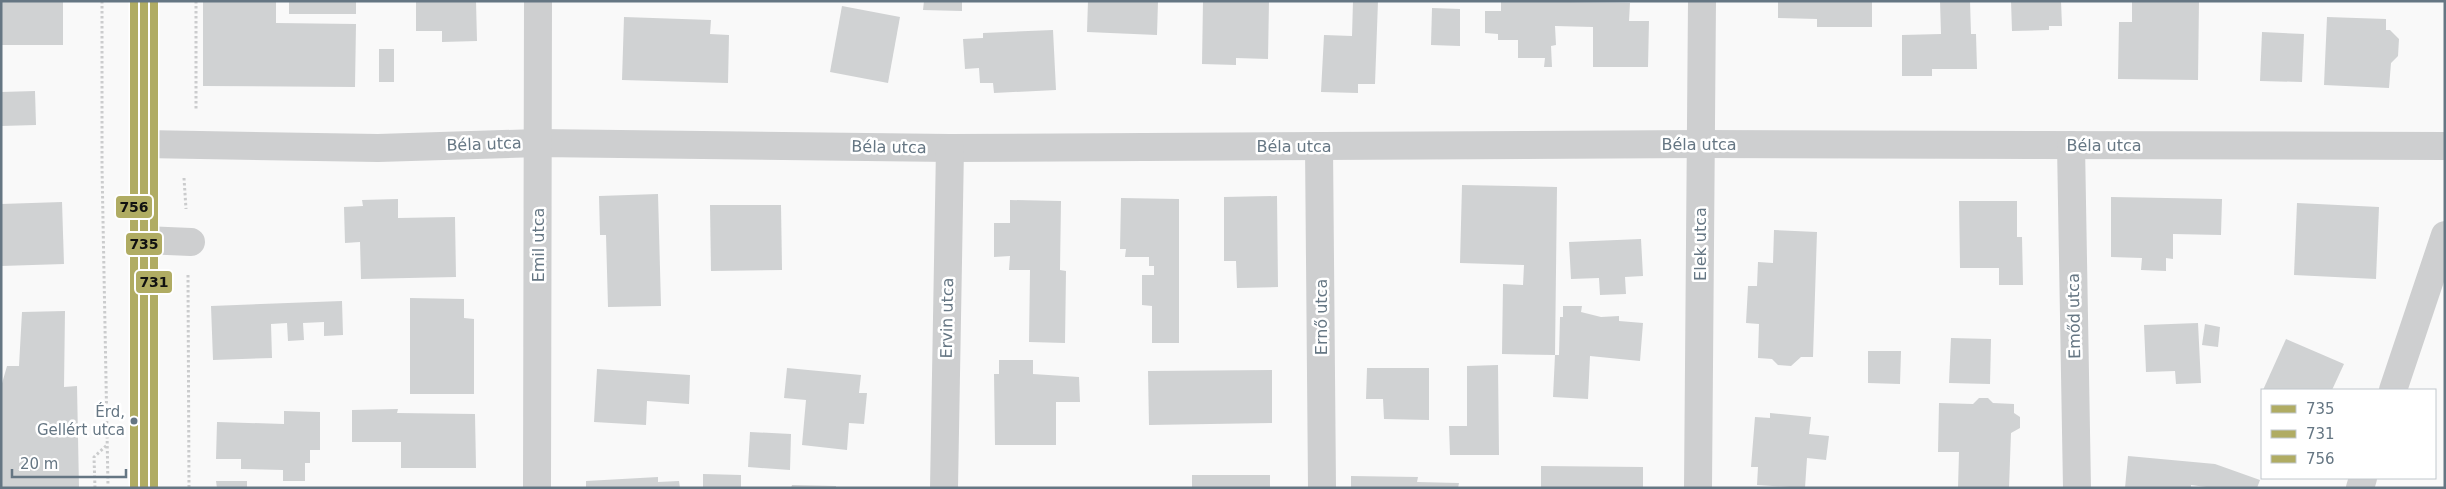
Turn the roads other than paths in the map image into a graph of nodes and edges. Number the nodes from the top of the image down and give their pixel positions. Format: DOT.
graph roads {
  1 [pos="144,1"];
  2 [pos="538,1"];
  3 [pos="1702,1"];
  4 [pos="538,143"];
  5 [pos="144,144"];
  6 [pos="1701,144"];
  7 [pos="2071,145"];
  8 [pos="1319,146"];
  9 [pos="2445,146"];
  10 [pos="950,148"];
  11 [pos="2445,235"];
  12 [pos="144,240"];
  13 [pos="191,242"];
  14 [pos="2393,389"];
  15 [pos="144,488"];
  16 [pos="537,488"];
  17 [pos="944,488"];
  18 [pos="1322,488"];
  19 [pos="1698,488"];
  20 [pos="2077,488"];
  1 -- 5 [label="main road"];
  2 -- 4 [label="street, Emil utca"];
  3 -- 6 [label="street, Elek utca"];
  4 -- 5 [label="street, Béla utca"];
  4 -- 10 [label="street, Béla utca"];
  4 -- 16 [label="street, Emil utca"];
  5 -- 12 [label="main road"];
  6 -- 7 [label="street, Béla utca"];
  6 -- 8 [label="street, Béla utca"];
  6 -- 19 [label="street, Elek utca"];
  7 -- 9 [label="street, Béla utca"];
  7 -- 20 [label="street, Emőd utca"];
  8 -- 10 [label="street, Béla utca"];
  8 -- 18 [label="street, Ernő utca"];
  10 -- 17 [label="street, Ervin utca"];
  11 -- 14 [label="street"];
  12 -- 13 [label="street"];
  12 -- 15 [label="main road"];
}
